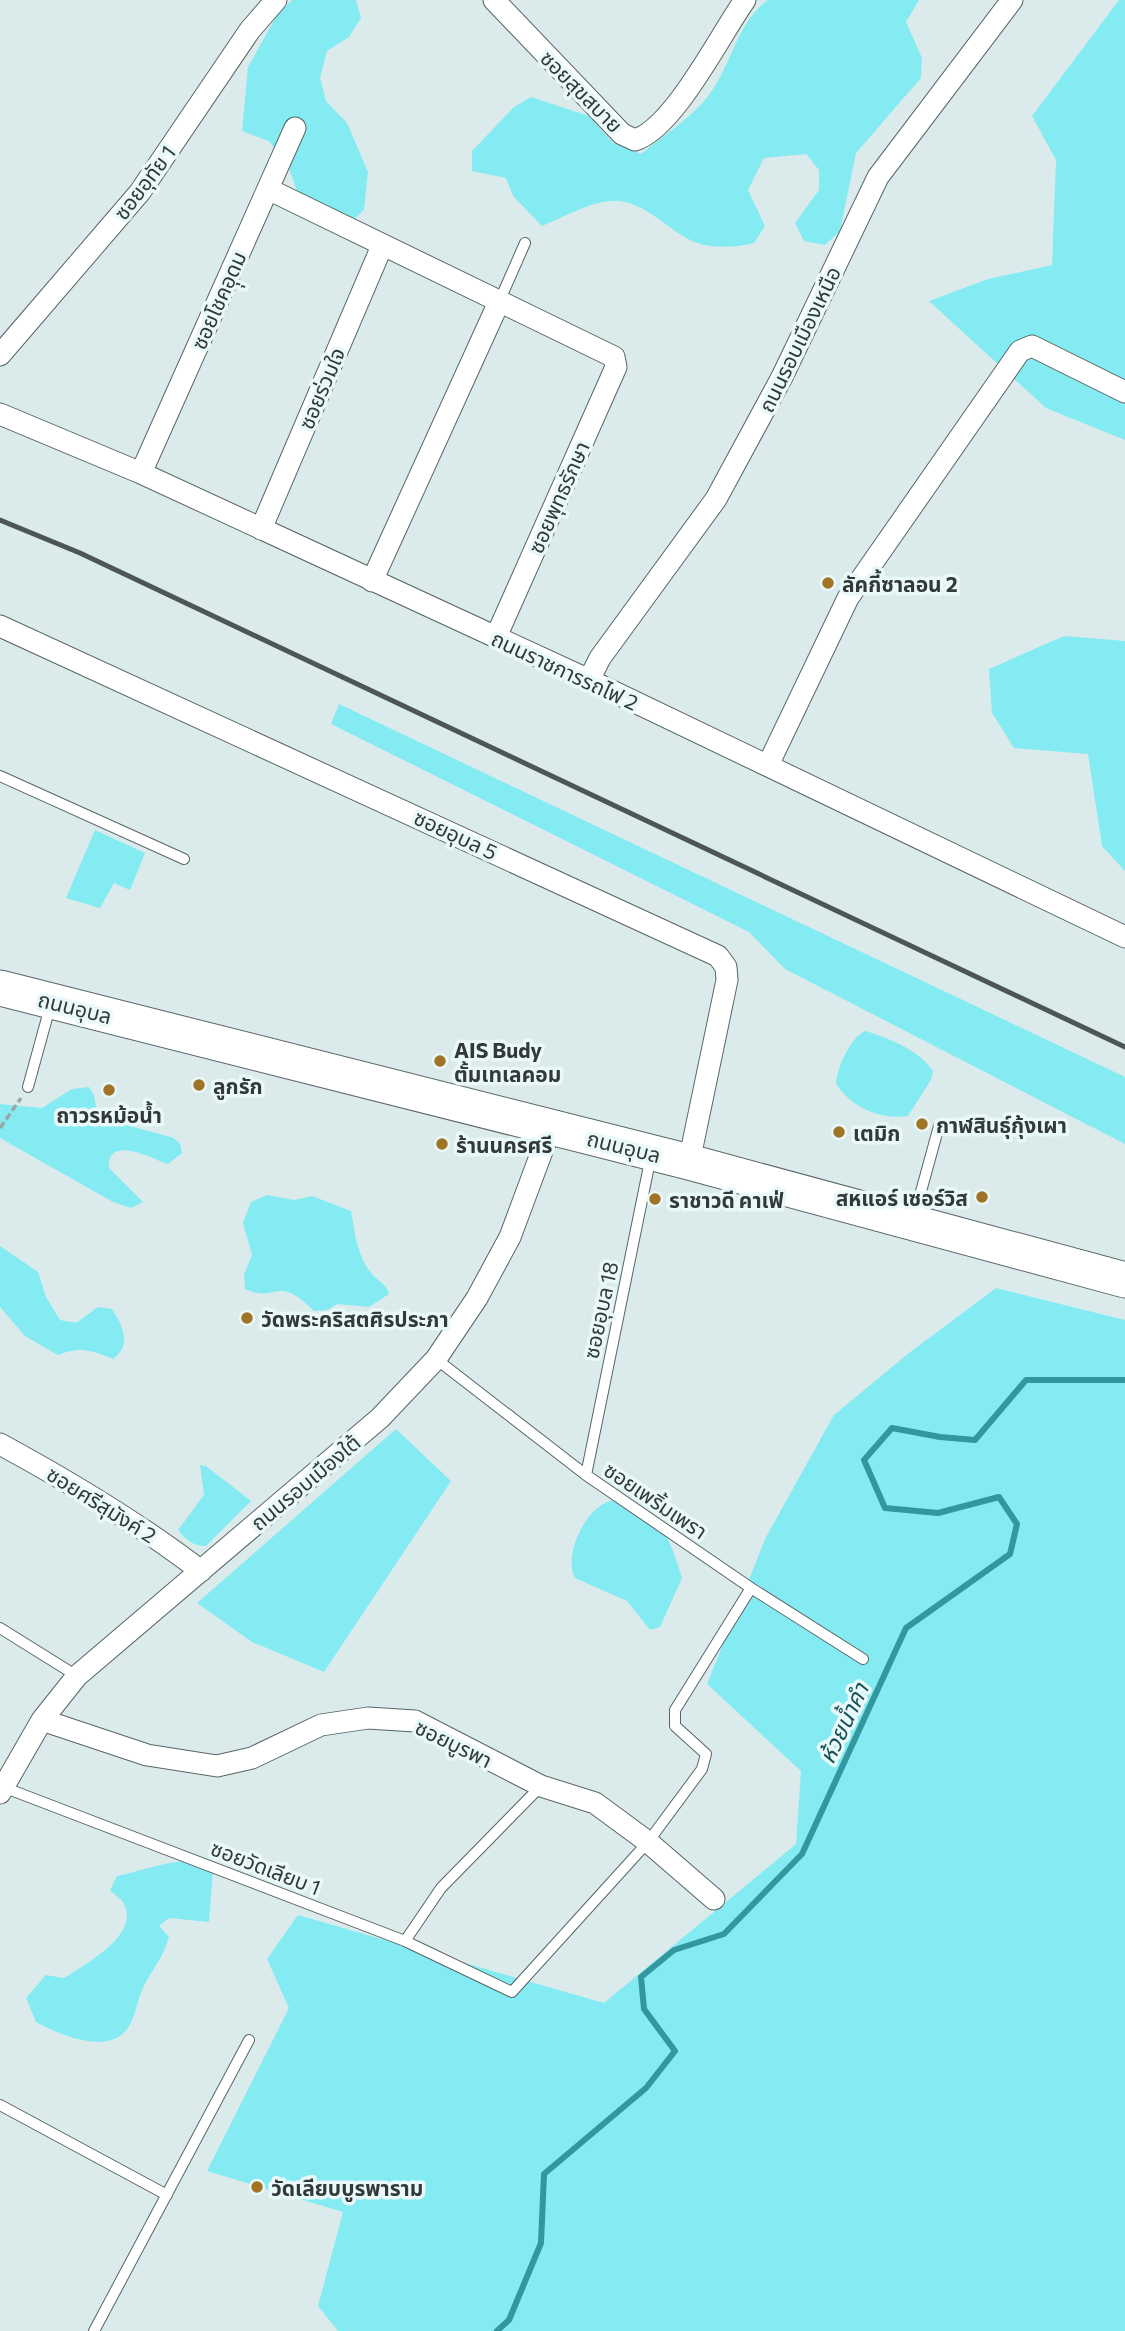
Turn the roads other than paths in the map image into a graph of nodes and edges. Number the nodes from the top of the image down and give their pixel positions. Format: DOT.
graph roads {
  1 [pos="276,0"];
  2 [pos="494,0"];
  3 [pos="745,0"];
  4 [pos="1012,0"];
  5 [pos="295,128"];
  6 [pos="268,190"];
  7 [pos="525,243"];
  8 [pos="382,246"];
  9 [pos="499,302"];
  10 [pos="0,355"];
  11 [pos="1125,393"];
  12 [pos="0,414"];
  13 [pos="141,473"];
  14 [pos="261,529"];
  15 [pos="372,581"];
  16 [pos="0,626"];
  17 [pos="496,637"];
  18 [pos="589,680"];
  19 [pos="768,765"];
  20 [pos="0,776"];
  21 [pos="184,859"];
  22 [pos="1125,937"];
  23 [pos="0,988"];
  24 [pos="51,1001"];
  25 [pos="28,1087"];
  26 [pos="939,1126"];
  27 [pos="551,1127"];
  28 [pos="652,1153"];
  29 [pos="689,1162"];
  30 [pos="912,1223"];
  31 [pos="1125,1280"];
  32 [pos="436,1359"];
  33 [pos="0,1444"];
  34 [pos="586,1475"];
  35 [pos="201,1571"];
  36 [pos="751,1588"];
  37 [pos="0,1628"];
  38 [pos="863,1659"];
  39 [pos="78,1676"];
  40 [pos="42,1720"];
  41 [pos="541,1786"];
  42 [pos="1,1790"];
  43 [pos="648,1842"];
  44 [pos="714,1899"];
  45 [pos="405,1941"];
  46 [pos="249,2040"];
  47 [pos="0,2105"];
  48 [pos="167,2195"];
  49 [pos="94,2331"];
  1 -- 10 [label="street, ซอยอุทัย 1"];
  2 -- 3 [label="street, ซอยสุขสบาย"];
  4 -- 18 [label="street, ถนนรอบเมืองเหนือ"];
  5 -- 6 [label="street, ซอยโชคอุุดม"];
  6 -- 8 [label="street"];
  6 -- 13 [label="street, ซอยโชคอุุดม"];
  7 -- 9 [label="lane"];
  8 -- 9 [label="street"];
  8 -- 14 [label="street, ซอยร่วมใจ"];
  9 -- 15 [label="street"];
  9 -- 17 [label="street, ซอยพุทธรักษา"];
  11 -- 19 [label="street"];
  12 -- 13 [label="street, ถนนราชการรถไฟ 2"];
  13 -- 14 [label="street, ถนนราชการรถไฟ 2"];
  14 -- 15 [label="street, ถนนราชการรถไฟ 2"];
  15 -- 17 [label="street, ถนนราชการรถไฟ 2"];
  16 -- 29 [label="street, ซอยอุบล 5"];
  17 -- 18 [label="street, ถนนราชการรถไฟ 2"];
  18 -- 19 [label="street, ถนนราชการรถไฟ 2"];
  19 -- 22 [label="street, ถนนราชการรถไฟ 2"];
  20 -- 21 [label="lane"];
  23 -- 24 [label="main road, ถนนอุบล"];
  24 -- 25 [label="lane"];
  24 -- 27 [label="main road, ถนนอุบล"];
  26 -- 30 [label="lane"];
  27 -- 28 [label="main road, ถนนอุบล"];
  27 -- 32 [label="street, ถนนรอบเมืองใต้"];
  28 -- 29 [label="main road, ถนนอุบล"];
  28 -- 34 [label="lane, ซอยอุบล 18"];
  29 -- 30 [label="main road, ถนนอุบล"];
  30 -- 31 [label="main road, ถนนอุบล"];
  32 -- 34 [label="lane, ซอยเพริ้มเพรา"];
  32 -- 35 [label="street, ถนนรอบเมืองใต้"];
  33 -- 35 [label="street, ซอยศรีสุมังค์ 2"];
  34 -- 36 [label="lane, ซอยเพริ้มเพรา"];
  35 -- 39 [label="street, ถนนรอบเมืองใต้"];
  36 -- 38 [label="lane, ซอยเพริ้มเพรา"];
  36 -- 43 [label="lane"];
  37 -- 39 [label="lane"];
  39 -- 40 [label="street, ถนนรอบเมืองใต้"];
  40 -- 41 [label="street, ซอยบูรพา"];
  40 -- 42 [label="street, ถนนรอบเมืองใต้"];
  41 -- 43 [label="street, ซอยบูรพา"];
  41 -- 45 [label="lane"];
  42 -- 45 [label="lane, ซอยวัดเลียบ 1"];
  43 -- 44 [label="street, ซอยบูรพา"];
  43 -- 45 [label="lane, ซอยวัดเลียบ 1"];
  46 -- 48 [label="lane"];
  47 -- 48 [label="lane"];
  48 -- 49 [label="lane"];
}
